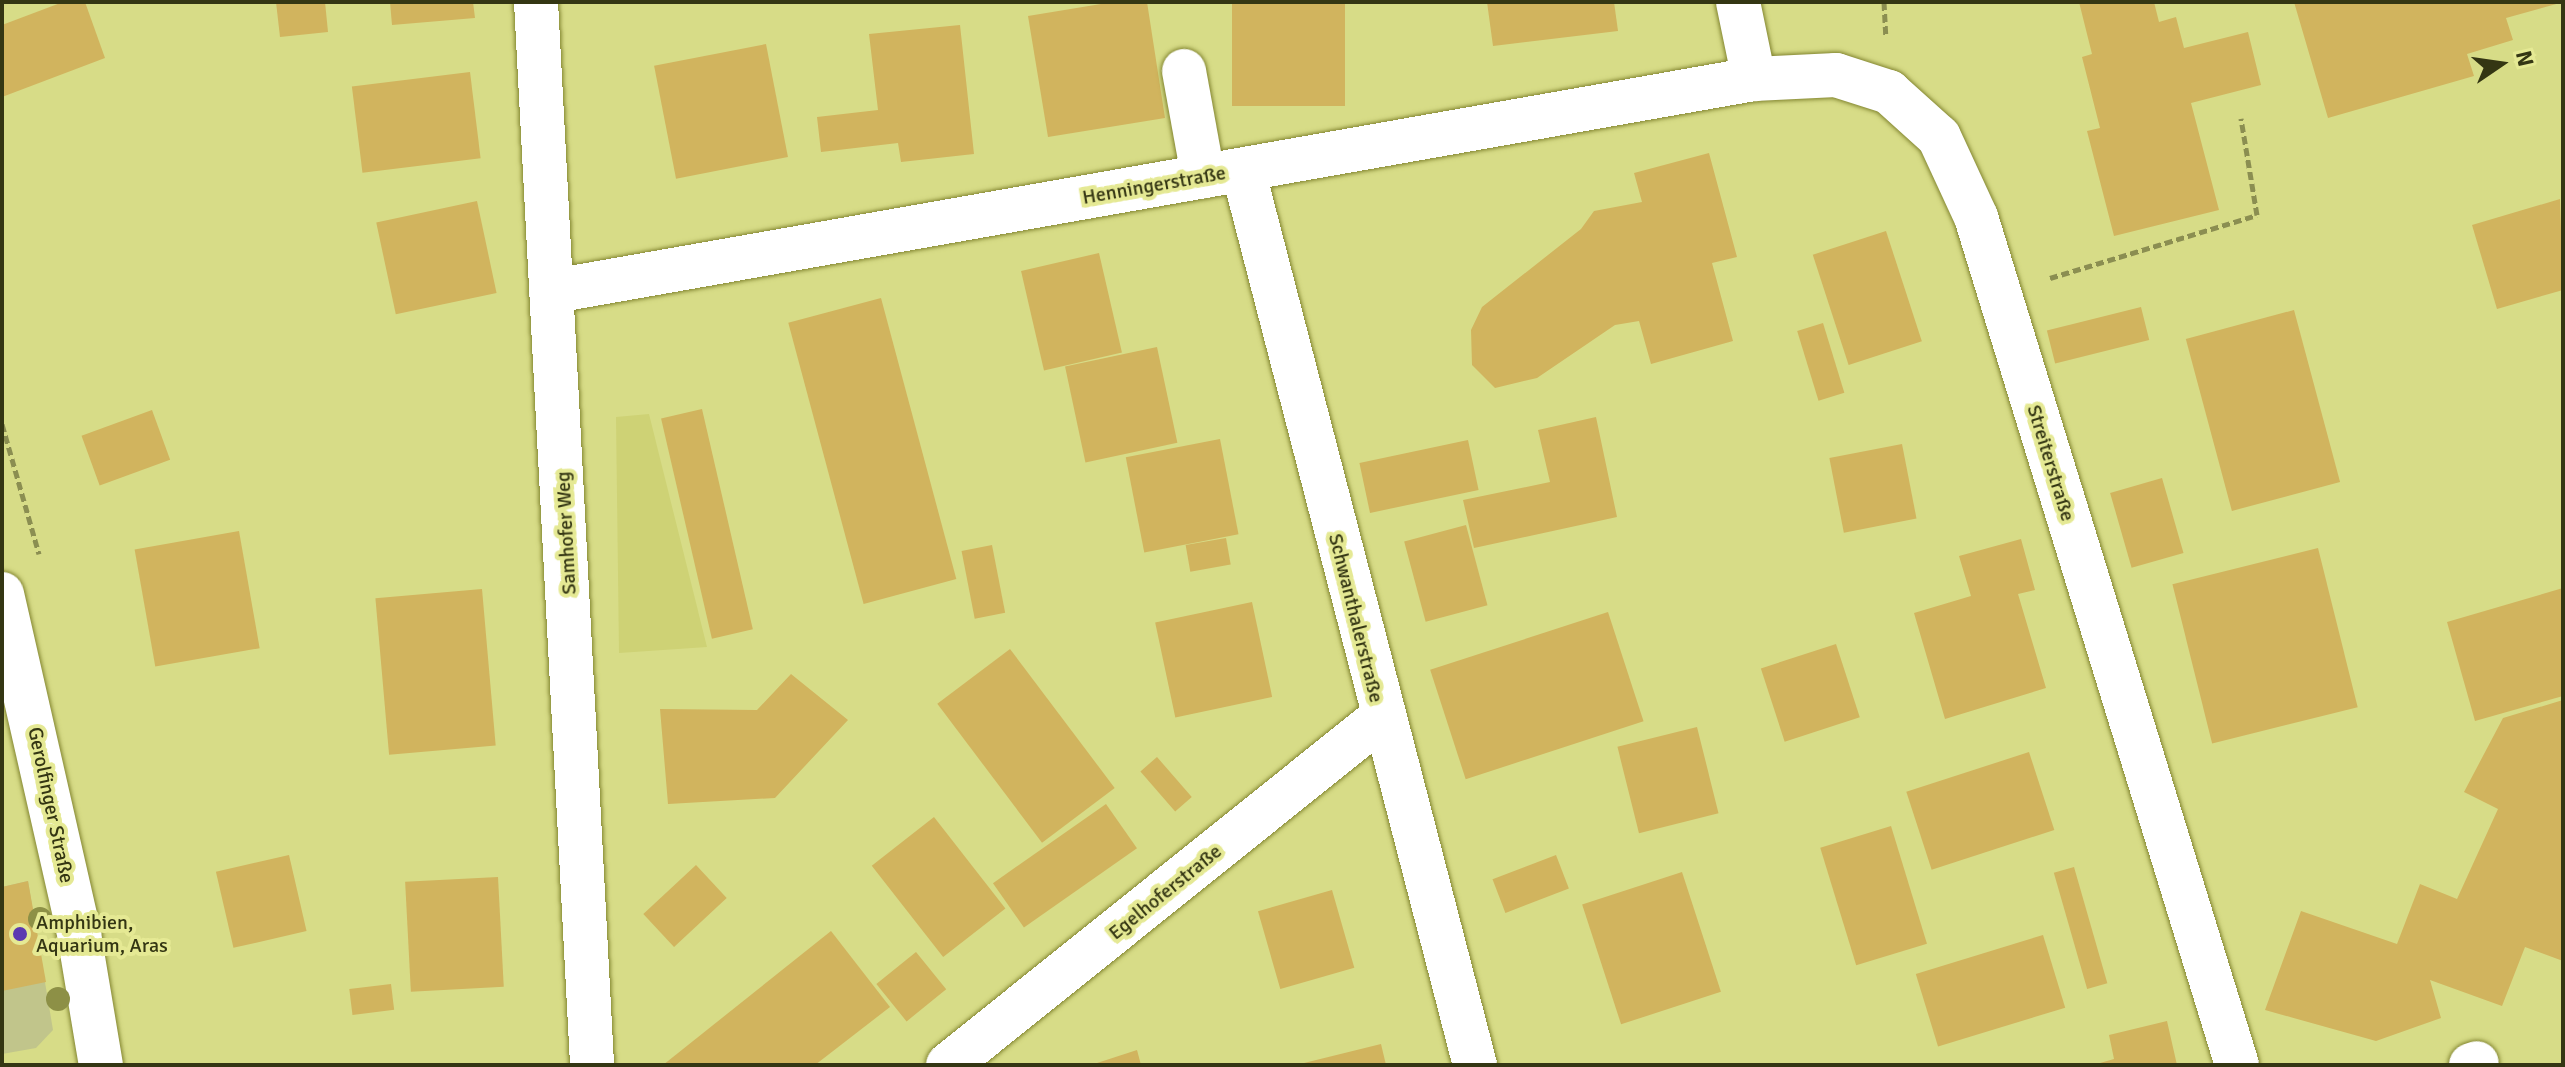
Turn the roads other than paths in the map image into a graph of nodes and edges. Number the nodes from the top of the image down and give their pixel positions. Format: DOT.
graph roads {
  1 [pos="536,2"];
  2 [pos="1738,2"];
  3 [pos="1184,71"];
  4 [pos="1754,79"];
  5 [pos="1223,173"];
  6 [pos="554,291"];
  7 [pos="2,594"];
  8 [pos="1381,718"];
  9 [pos="101,1065"];
  10 [pos="592,1065"];
  11 [pos="948,1065"];
  12 [pos="1475,1065"];
  13 [pos="2237,1065"];
  1 -- 6 [label="street, Samhofer Weg"];
  2 -- 4 [label="street"];
  3 -- 5 [label="street, Schwanthalerstraße"];
  4 -- 5 [label="street, Henningerstraße"];
  4 -- 13 [label="street, Streiterstraße"];
  5 -- 6 [label="street, Henningerstraße"];
  5 -- 8 [label="street, Schwanthalerstraße"];
  6 -- 10 [label="street, Samhofer Weg"];
  7 -- 9 [label="street, Gerolfinger Straße"];
  8 -- 11 [label="street, Egelhoferstraße"];
  8 -- 12 [label="street, Schwanthalerstraße"];
}
